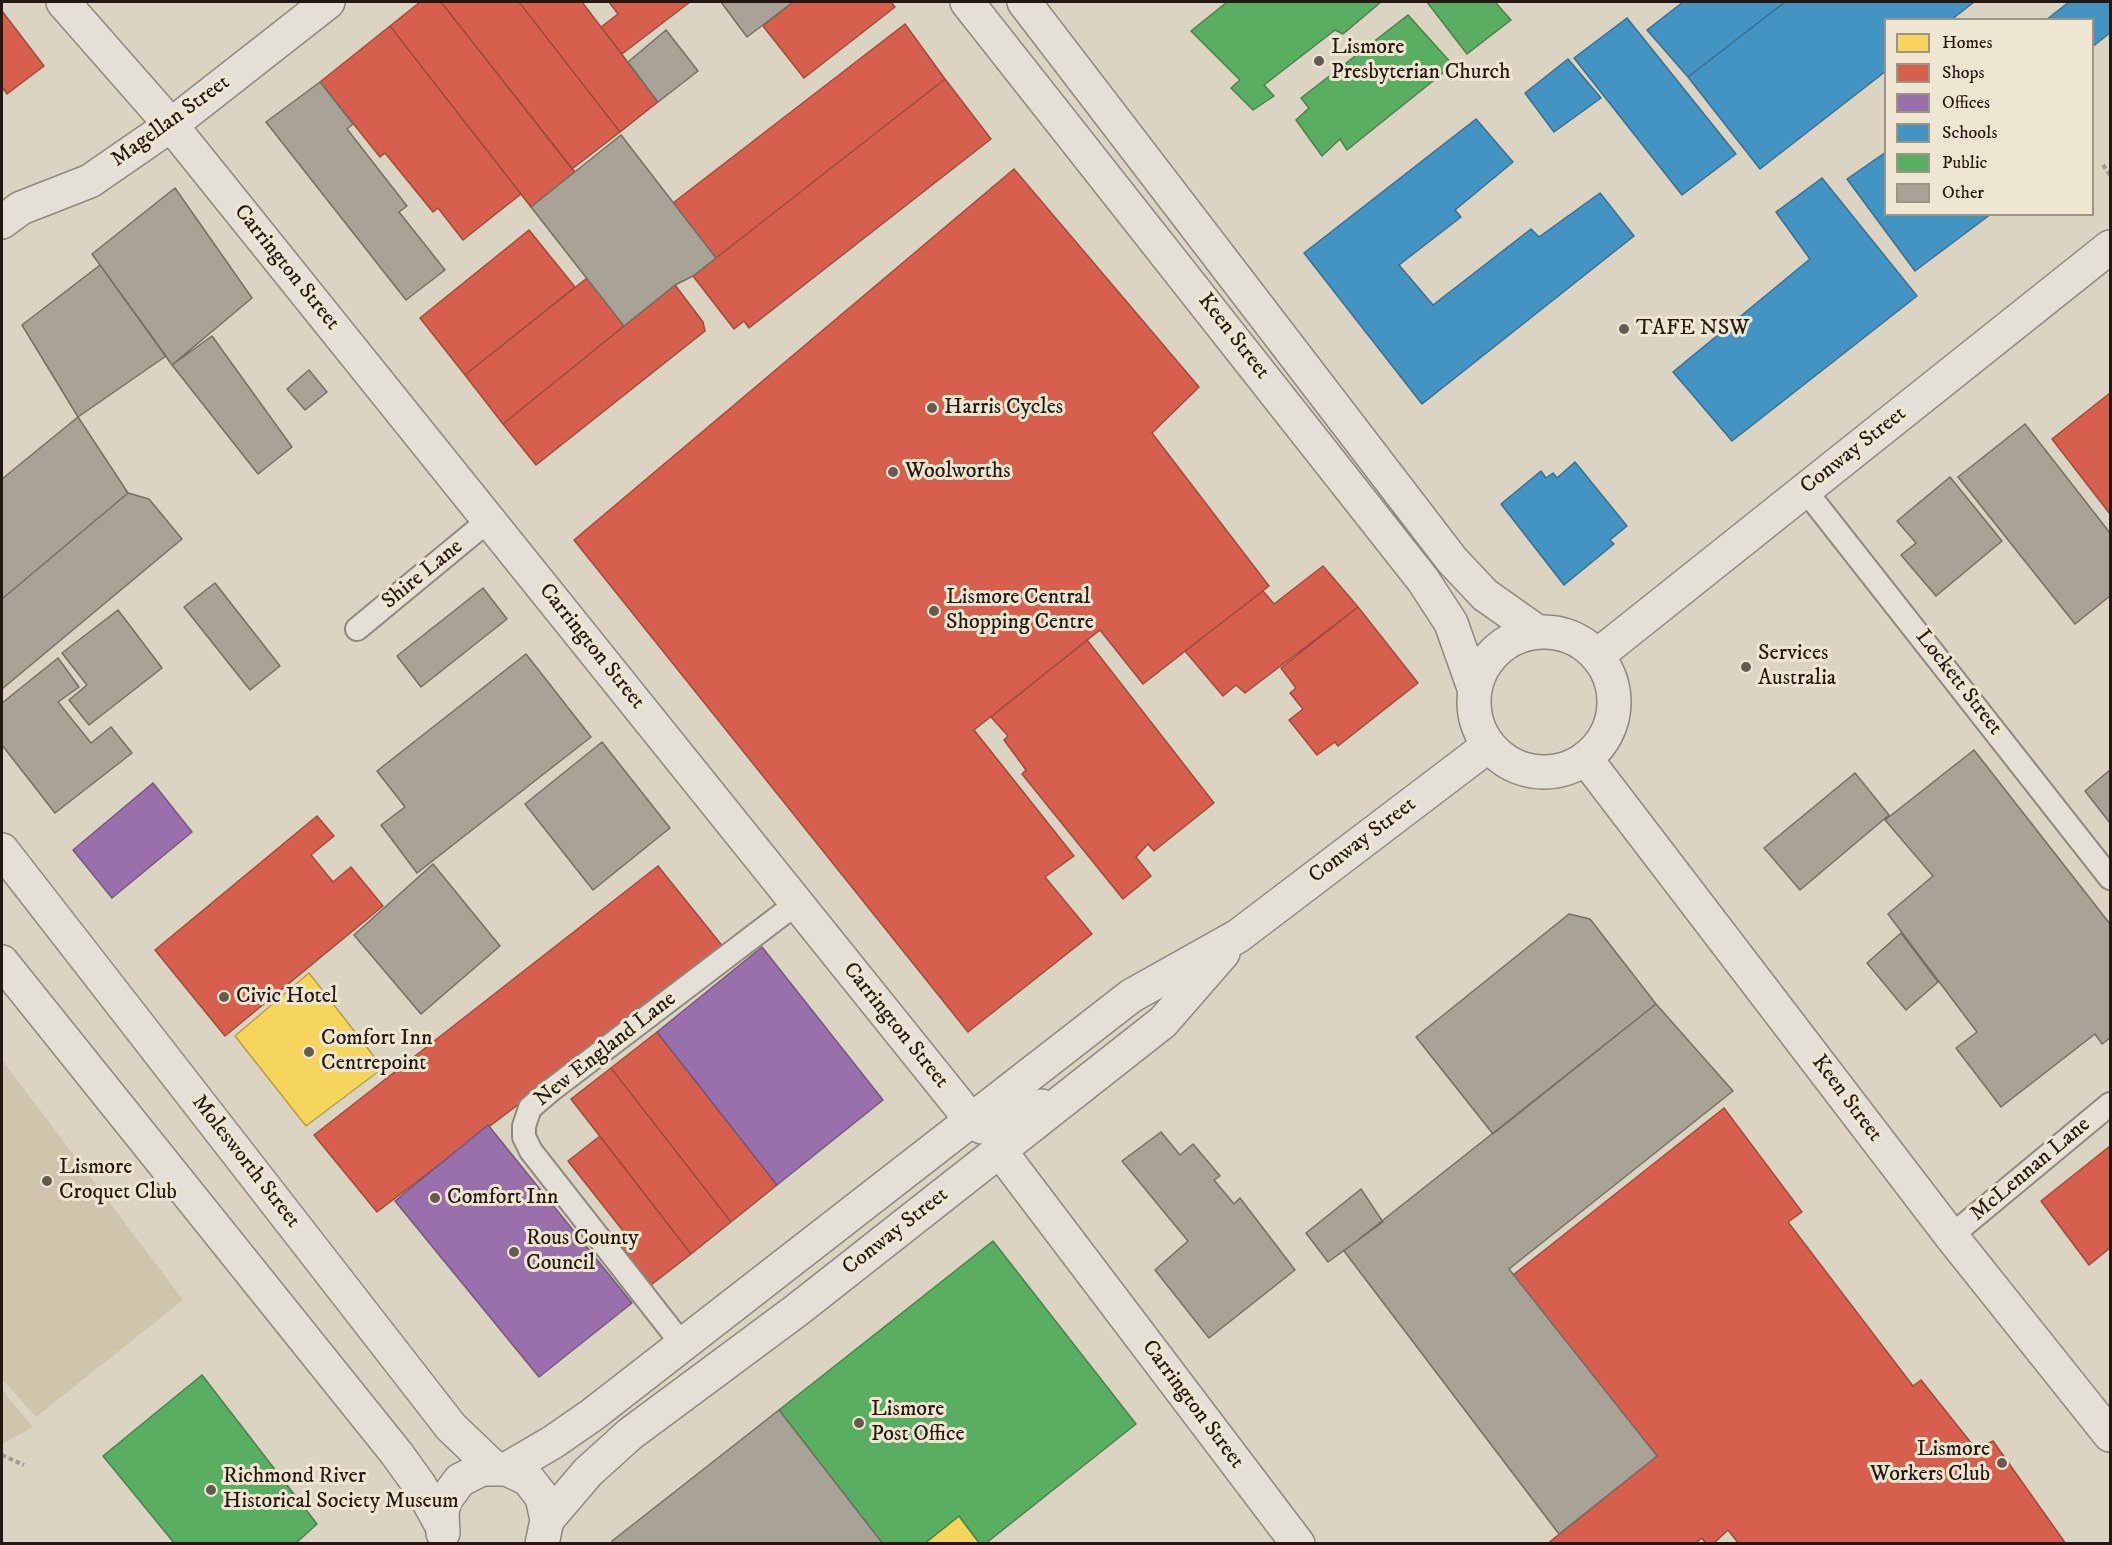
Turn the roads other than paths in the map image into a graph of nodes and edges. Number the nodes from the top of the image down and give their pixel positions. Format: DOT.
graph roads {
  1 [pos="63,2"];
  2 [pos="328,2"];
  3 [pos="967,2"];
  4 [pos="1024,2"];
  5 [pos="171,125"];
  6 [pos="2,222"];
  7 [pos="2110,247"];
  8 [pos="1805,490"];
  9 [pos="489,520"];
  10 [pos="357,629"];
  11 [pos="1536,631"];
  12 [pos="1598,655"];
  13 [pos="1474,688"];
  14 [pos="1488,746"];
  15 [pos="1586,759"];
  16 [pos="2,850"];
  17 [pos="2110,878"];
  18 [pos="797,903"];
  19 [pos="1238,936"];
  20 [pos="2,962"];
  21 [pos="1163,1022"];
  22 [pos="2110,1104"];
  23 [pos="972,1121"];
  24 [pos="1000,1151"];
  25 [pos="1951,1236"];
  26 [pos="682,1344"];
  27 [pos="2110,1435"];
  28 [pos="501,1468"];
  29 [pos="544,1532"];
  30 [pos="444,1534"];
  31 [pos="1298,1544"];
  1 -- 5 [label="street, Carrington Street"];
  2 -- 5 [label="street, Magellan Street"];
  3 -- 13 [label="street, Keen Street"];
  4 -- 11 [label="street, Keen Street"];
  5 -- 6 [label="street, Magellan Street"];
  5 -- 9 [label="street, Carrington Street"];
  7 -- 8 [label="street, Conway Street"];
  8 -- 12 [label="street, Conway Street"];
  8 -- 17 [label="lane, Lockett Street"];
  9 -- 10 [label="lane, Shire Lane"];
  9 -- 18 [label="street, Carrington Street"];
  11 -- 12 [label="street"];
  11 -- 13 [label="street"];
  12 -- 15 [label="street"];
  13 -- 14 [label="street"];
  14 -- 15 [label="street"];
  14 -- 19 [label="street, Conway Street"];
  15 -- 25 [label="street, Keen Street"];
  16 -- 28 [label="street, Molesworth Street"];
  18 -- 23 [label="street, Carrington Street"];
  18 -- 26 [label="lane, New England Lane"];
  19 -- 21 [label="street, Conway Street"];
  19 -- 23 [label="street, Conway Street"];
  20 -- 30 [label="street"];
  21 -- 23 [label="street"];
  21 -- 24 [label="street, Conway Street"];
  22 -- 25 [label="lane, McLennan Lane"];
  23 -- 26 [label="street, Conway Street"];
  24 -- 29 [label="street, Conway Street"];
  24 -- 31 [label="street, Carrington Street"];
  25 -- 27 [label="street, Keen Street"];
  26 -- 28 [label="street, Conway Street"];
  28 -- 29 [label="street, Molesworth Street"];
  28 -- 30 [label="street, Conway Street"];
}
